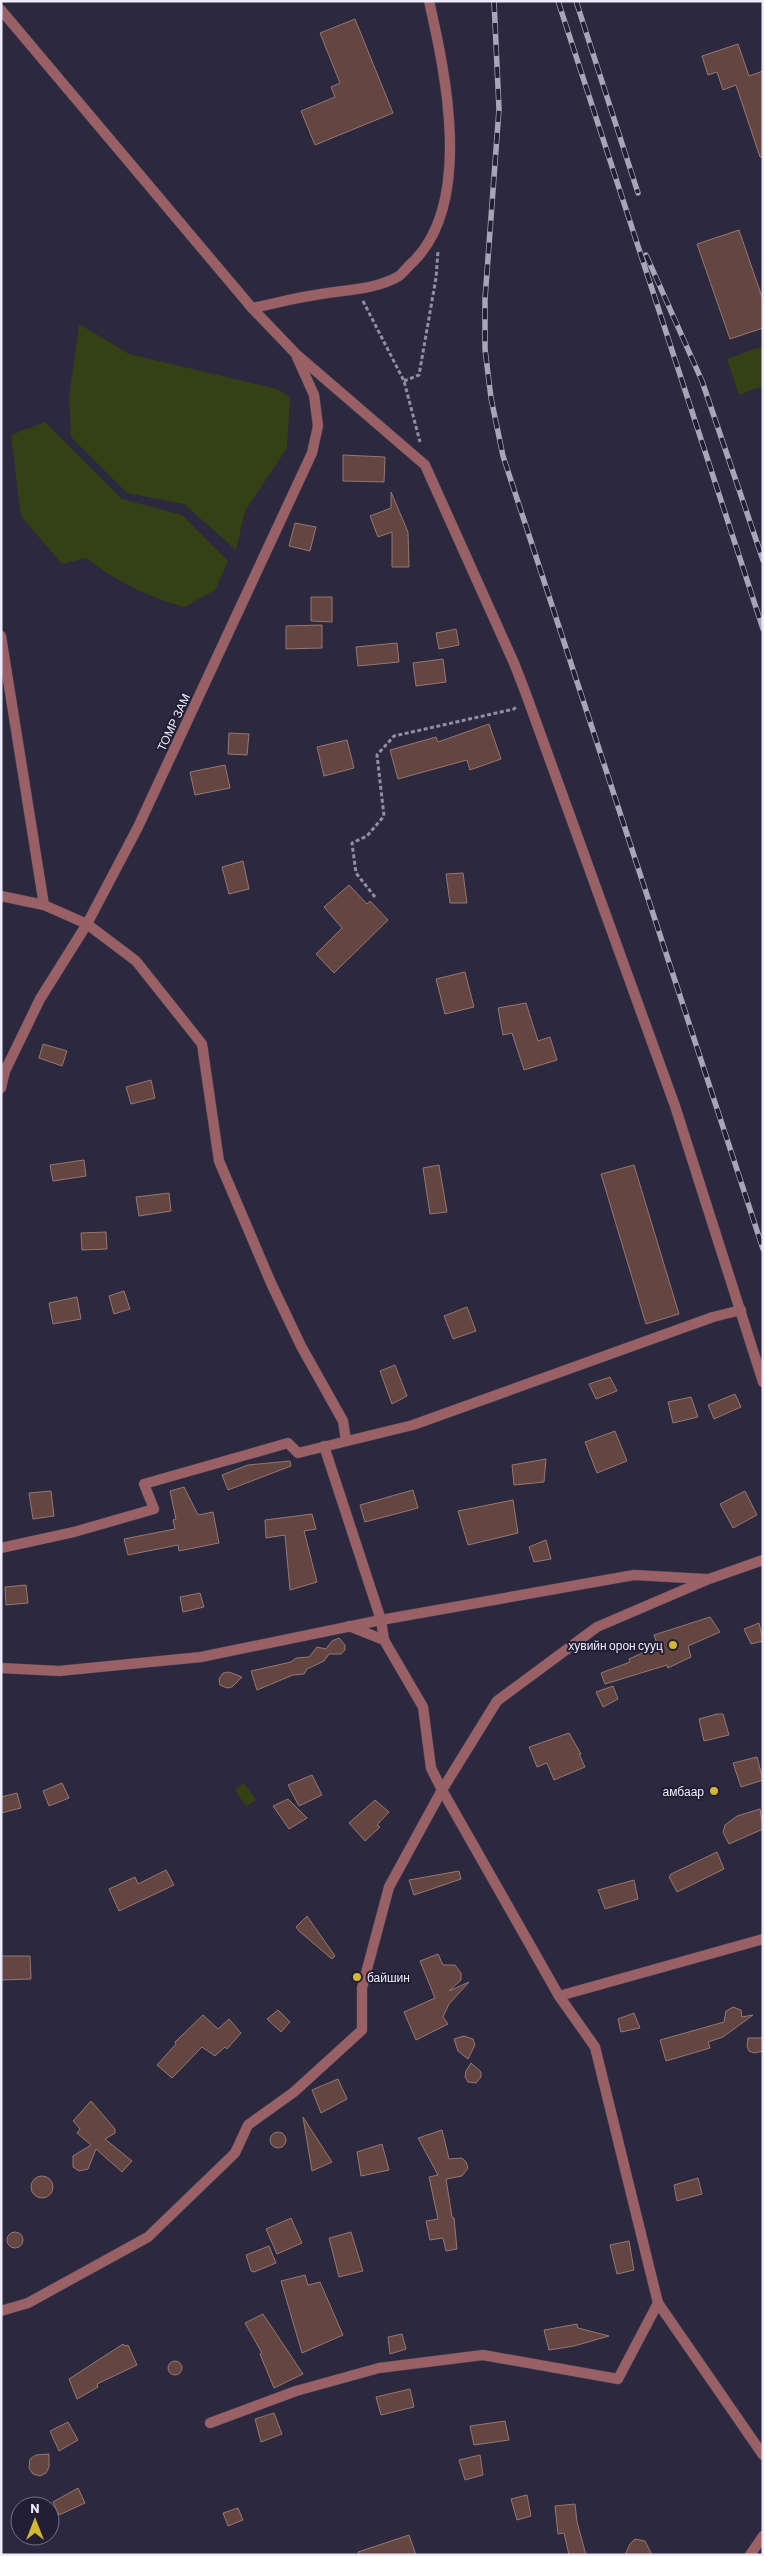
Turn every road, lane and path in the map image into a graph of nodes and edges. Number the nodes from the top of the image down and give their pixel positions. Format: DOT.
graph roads {
  1 [pos="429,1"];
  2 [pos="1,10"];
  3 [pos="439,243"];
  4 [pos="362,289"];
  5 [pos="252,308"];
  6 [pos="296,354"];
  7 [pos="404,381"];
  8 [pos="425,464"];
  9 [pos="1,636"];
  10 [pos="526,694"];
  11 [pos="1,896"];
  12 [pos="375,898"];
  13 [pos="44,905"];
  14 [pos="88,924"];
  15 [pos="1,1088"];
  16 [pos="741,1310"];
  17 [pos="763,1382"];
  18 [pos="346,1441"];
  19 [pos="324,1446"];
  20 [pos="1,1548"];
  21 [pos="763,1560"];
  22 [pos="709,1579"];
  23 [pos="381,1620"];
  24 [pos="349,1626"];
  25 [pos="384,1640"];
  26 [pos="1,1668"];
  27 [pos="442,1790"];
  28 [pos="763,1939"];
  29 [pos="559,1996"];
  30 [pos="658,2302"];
  31 [pos="1,2311"];
  32 [pos="210,2423"];
  33 [pos="763,2454"];
  34 [pos="763,2536"];
  35 [pos="750,2555"];
  1 -- 4 [label="street"];
  2 -- 5 [label="street"];
  3 -- 7 [label="path"];
  4 -- 5 [label="street"];
  4 -- 7 [label="path"];
  5 -- 6 [label="street"];
  6 -- 8 [label="street"];
  6 -- 14 [label="street, ТОМР ЗАМ"];
  7 -- 8 [label="path"];
  8 -- 10 [label="street"];
  9 -- 13 [label="street"];
  10 -- 12 [label="path"];
  10 -- 16 [label="street"];
  11 -- 13 [label="street"];
  13 -- 14 [label="street"];
  14 -- 15 [label="street, ТОМР ЗАМ"];
  14 -- 18 [label="street"];
  16 -- 17 [label="street"];
  16 -- 18 [label="street"];
  18 -- 19 [label="street"];
  19 -- 20 [label="street"];
  19 -- 23 [label="street"];
  21 -- 22 [label="street"];
  22 -- 23 [label="street"];
  22 -- 27 [label="street"];
  23 -- 24 [label="street"];
  23 -- 25 [label="street"];
  24 -- 25 [label="street"];
  24 -- 26 [label="street"];
  25 -- 27 [label="street"];
  27 -- 29 [label="street"];
  27 -- 31 [label="street"];
  28 -- 29 [label="street"];
  29 -- 30 [label="street"];
  30 -- 32 [label="street"];
  30 -- 33 [label="street"];
  34 -- 35 [label="street"];
}
